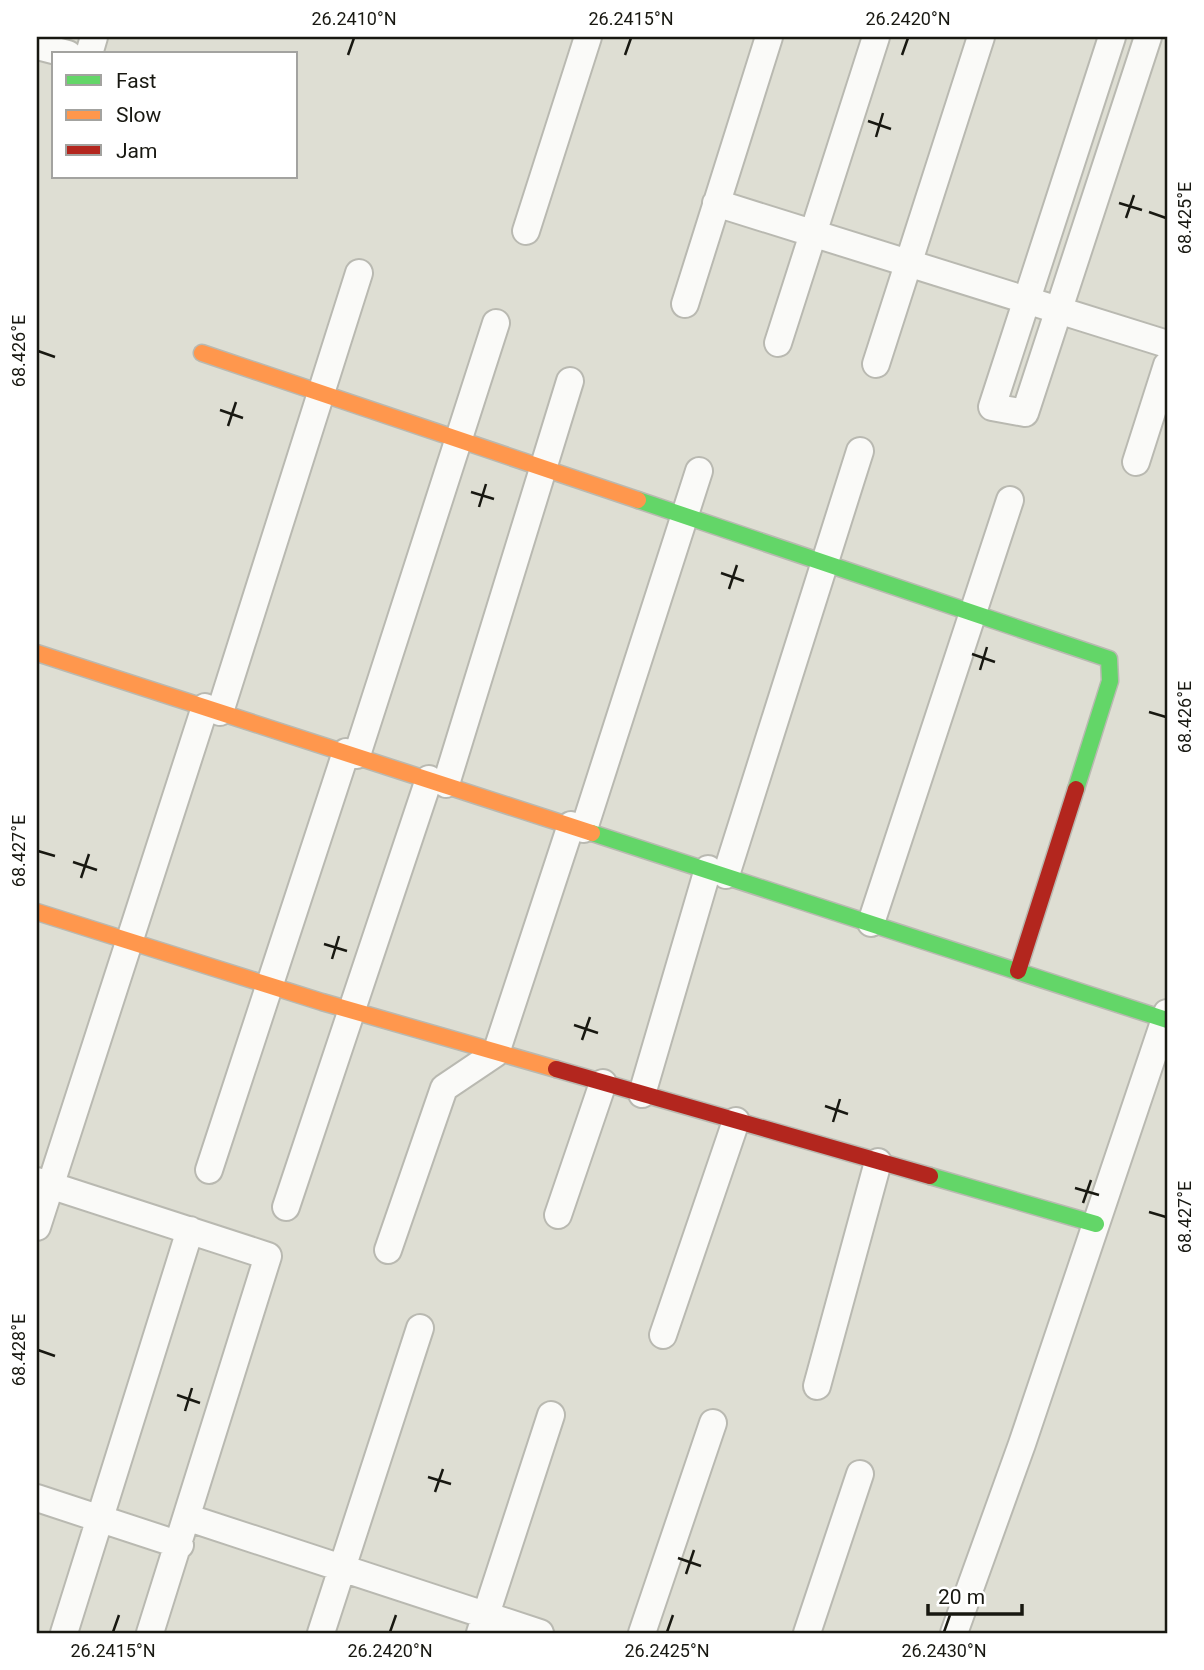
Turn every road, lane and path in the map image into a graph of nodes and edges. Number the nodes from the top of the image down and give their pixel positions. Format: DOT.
graph roads {
  1 [pos="588,37"];
  2 [pos="769,37"];
  3 [pos="876,37"];
  4 [pos="981,37"];
  5 [pos="1112,37"];
  6 [pos="1148,37"];
  7 [pos="37,46"];
  8 [pos="60,52"];
  9 [pos="716,203"];
  10 [pos="526,231"];
  11 [pos="813,233"];
  12 [pos="908,263"];
  13 [pos="359,274"];
  14 [pos="1027,300"];
  15 [pos="685,304"];
  16 [pos="1059,311"];
  17 [pos="496,323"];
  18 [pos="778,343"];
  19 [pos="1167,344"];
  20 [pos="202,353"];
  21 [pos="876,363"];
  22 [pos="1167,365"];
  23 [pos="570,381"];
  24 [pos="321,392"];
  25 [pos="459,438"];
  26 [pos="860,451"];
  27 [pos="1136,461"];
  28 [pos="544,467"];
  29 [pos="699,471"];
  30 [pos="1010,500"];
  31 [pos="685,514"];
  32 [pos="825,561"];
  33 [pos="974,611"];
  34 [pos="37,653"];
  35 [pos="213,709"];
  36 [pos="351,754"];
  37 [pos="438,782"];
  38 [pos="578,827"];
  39 [pos="717,872"];
  40 [pos="37,912"];
  41 [pos="872,923"];
  42 [pos="129,941"];
  43 [pos="1018,971"];
  44 [pos="269,986"];
  45 [pos="351,1011"];
  46 [pos="1167,1018"];
  47 [pos="496,1053"];
  48 [pos="603,1083"];
  49 [pos="642,1094"];
  50 [pos="736,1121"];
  51 [pos="878,1162"];
  52 [pos="209,1170"];
  53 [pos="44,1183"];
  54 [pos="286,1207"];
  55 [pos="558,1215"];
  56 [pos="1096,1224"];
  57 [pos="37,1227"];
  58 [pos="190,1230"];
  59 [pos="388,1250"];
  60 [pos="420,1328"];
  61 [pos="663,1335"];
  62 [pos="817,1385"];
  63 [pos="551,1415"];
  64 [pos="713,1423"];
  65 [pos="860,1474"];
  66 [pos="37,1498"];
  67 [pos="100,1518"];
  68 [pos="189,1518"];
  69 [pos="180,1545"];
  70 [pos="342,1569"];
  71 [pos="483,1624"];
  72 [pos="64,1633"];
  73 [pos="150,1633"];
  74 [pos="321,1633"];
  75 [pos="540,1633"];
  76 [pos="642,1633"];
  77 [pos="807,1633"];
  78 [pos="954,1633"];
  1 -- 10 [label="street"];
  2 -- 9 [label="street"];
  3 -- 11 [label="street"];
  4 -- 12 [label="street"];
  5 -- 14 [label="street"];
  6 -- 16 [label="street"];
  7 -- 8 [label="street"];
  9 -- 11 [label="street"];
  9 -- 15 [label="street"];
  11 -- 12 [label="street"];
  11 -- 18 [label="street"];
  12 -- 14 [label="street"];
  12 -- 21 [label="street"];
  13 -- 24 [label="street"];
  14 -- 16 [label="street"];
  14 -- 16 [label="street"];
  16 -- 19 [label="street"];
  17 -- 25 [label="street"];
  20 -- 24 [label="street"];
  22 -- 27 [label="street"];
  23 -- 28 [label="street"];
  24 -- 25 [label="street"];
  24 -- 35 [label="street"];
  25 -- 28 [label="street"];
  25 -- 36 [label="street"];
  26 -- 32 [label="street"];
  28 -- 31 [label="street"];
  28 -- 37 [label="street"];
  29 -- 31 [label="street"];
  30 -- 33 [label="street"];
  31 -- 32 [label="street"];
  31 -- 38 [label="street"];
  32 -- 33 [label="street"];
  32 -- 39 [label="street"];
  33 -- 41 [label="street"];
  33 -- 43 [label="street"];
  34 -- 35 [label="street"];
  35 -- 36 [label="street"];
  35 -- 42 [label="street"];
  36 -- 37 [label="street"];
  36 -- 44 [label="street"];
  37 -- 38 [label="street"];
  37 -- 45 [label="street"];
  38 -- 39 [label="street"];
  38 -- 47 [label="street"];
  39 -- 41 [label="street"];
  39 -- 49 [label="street"];
  40 -- 42 [label="street"];
  41 -- 43 [label="street"];
  42 -- 44 [label="street"];
  42 -- 53 [label="street"];
  43 -- 46 [label="street"];
  44 -- 45 [label="street"];
  44 -- 52 [label="street"];
  45 -- 47 [label="street"];
  45 -- 54 [label="street"];
  46 -- 56 [label="street"];
  47 -- 48 [label="street"];
  47 -- 59 [label="street"];
  48 -- 49 [label="street"];
  48 -- 55 [label="street"];
  49 -- 50 [label="street"];
  50 -- 51 [label="street"];
  50 -- 61 [label="street"];
  51 -- 56 [label="street"];
  51 -- 62 [label="street"];
  53 -- 57 [label="street"];
  53 -- 58 [label="street"];
  56 -- 78 [label="street"];
  58 -- 67 [label="street"];
  58 -- 68 [label="street"];
  60 -- 70 [label="street"];
  63 -- 71 [label="street"];
  64 -- 76 [label="street"];
  65 -- 77 [label="street"];
  66 -- 67 [label="street"];
  67 -- 69 [label="street"];
  67 -- 72 [label="street"];
  68 -- 69 [label="street"];
  68 -- 70 [label="street"];
  69 -- 73 [label="street"];
  70 -- 71 [label="street"];
  70 -- 74 [label="street"];
  71 -- 75 [label="street"];
}
